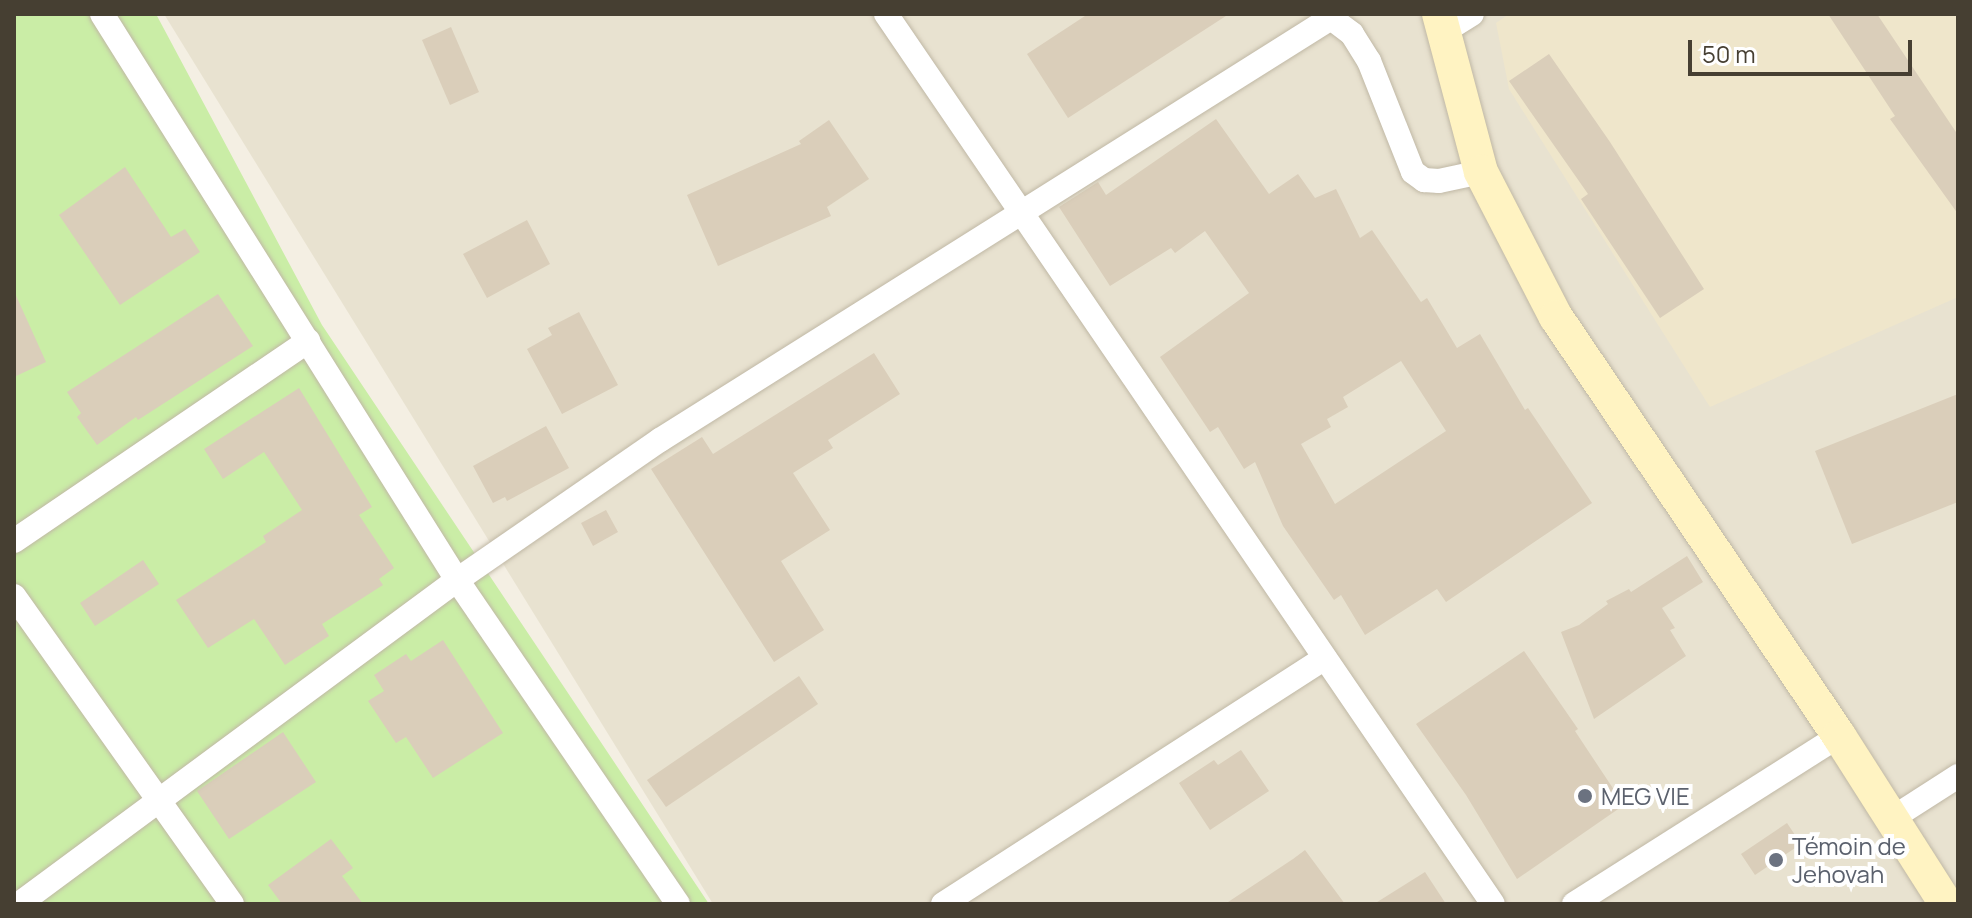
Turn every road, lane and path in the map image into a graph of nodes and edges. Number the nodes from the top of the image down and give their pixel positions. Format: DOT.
graph roads {
  1 [pos="102,14"];
  2 [pos="886,14"];
  3 [pos="1472,14"];
  4 [pos="1330,16"];
  5 [pos="1441,23"];
  6 [pos="1481,172"];
  7 [pos="1018,212"];
  8 [pos="308,341"];
  9 [pos="14,541"];
  10 [pos="457,580"];
  11 [pos="14,596"];
  12 [pos="1324,658"];
  13 [pos="1839,736"];
  14 [pos="1958,776"];
  15 [pos="158,801"];
  16 [pos="1891,819"];
  17 [pos="19,904"];
  18 [pos="232,904"];
  19 [pos="678,904"];
  20 [pos="943,904"];
  21 [pos="1493,904"];
  22 [pos="1574,904"];
  23 [pos="1946,904"];
  1 -- 8 [label="street"];
  2 -- 7 [label="street"];
  3 -- 5 [label="street"];
  4 -- 6 [label="street"];
  4 -- 7 [label="street"];
  5 -- 6 [label="street"];
  6 -- 13 [label="street"];
  7 -- 10 [label="street"];
  7 -- 12 [label="street"];
  8 -- 9 [label="street"];
  8 -- 10 [label="street"];
  10 -- 15 [label="street"];
  10 -- 19 [label="street"];
  11 -- 15 [label="street"];
  12 -- 20 [label="street"];
  12 -- 21 [label="street"];
  13 -- 16 [label="street"];
  13 -- 22 [label="street"];
  14 -- 16 [label="street"];
  15 -- 17 [label="street"];
  15 -- 18 [label="street"];
  16 -- 23 [label="street"];
}
